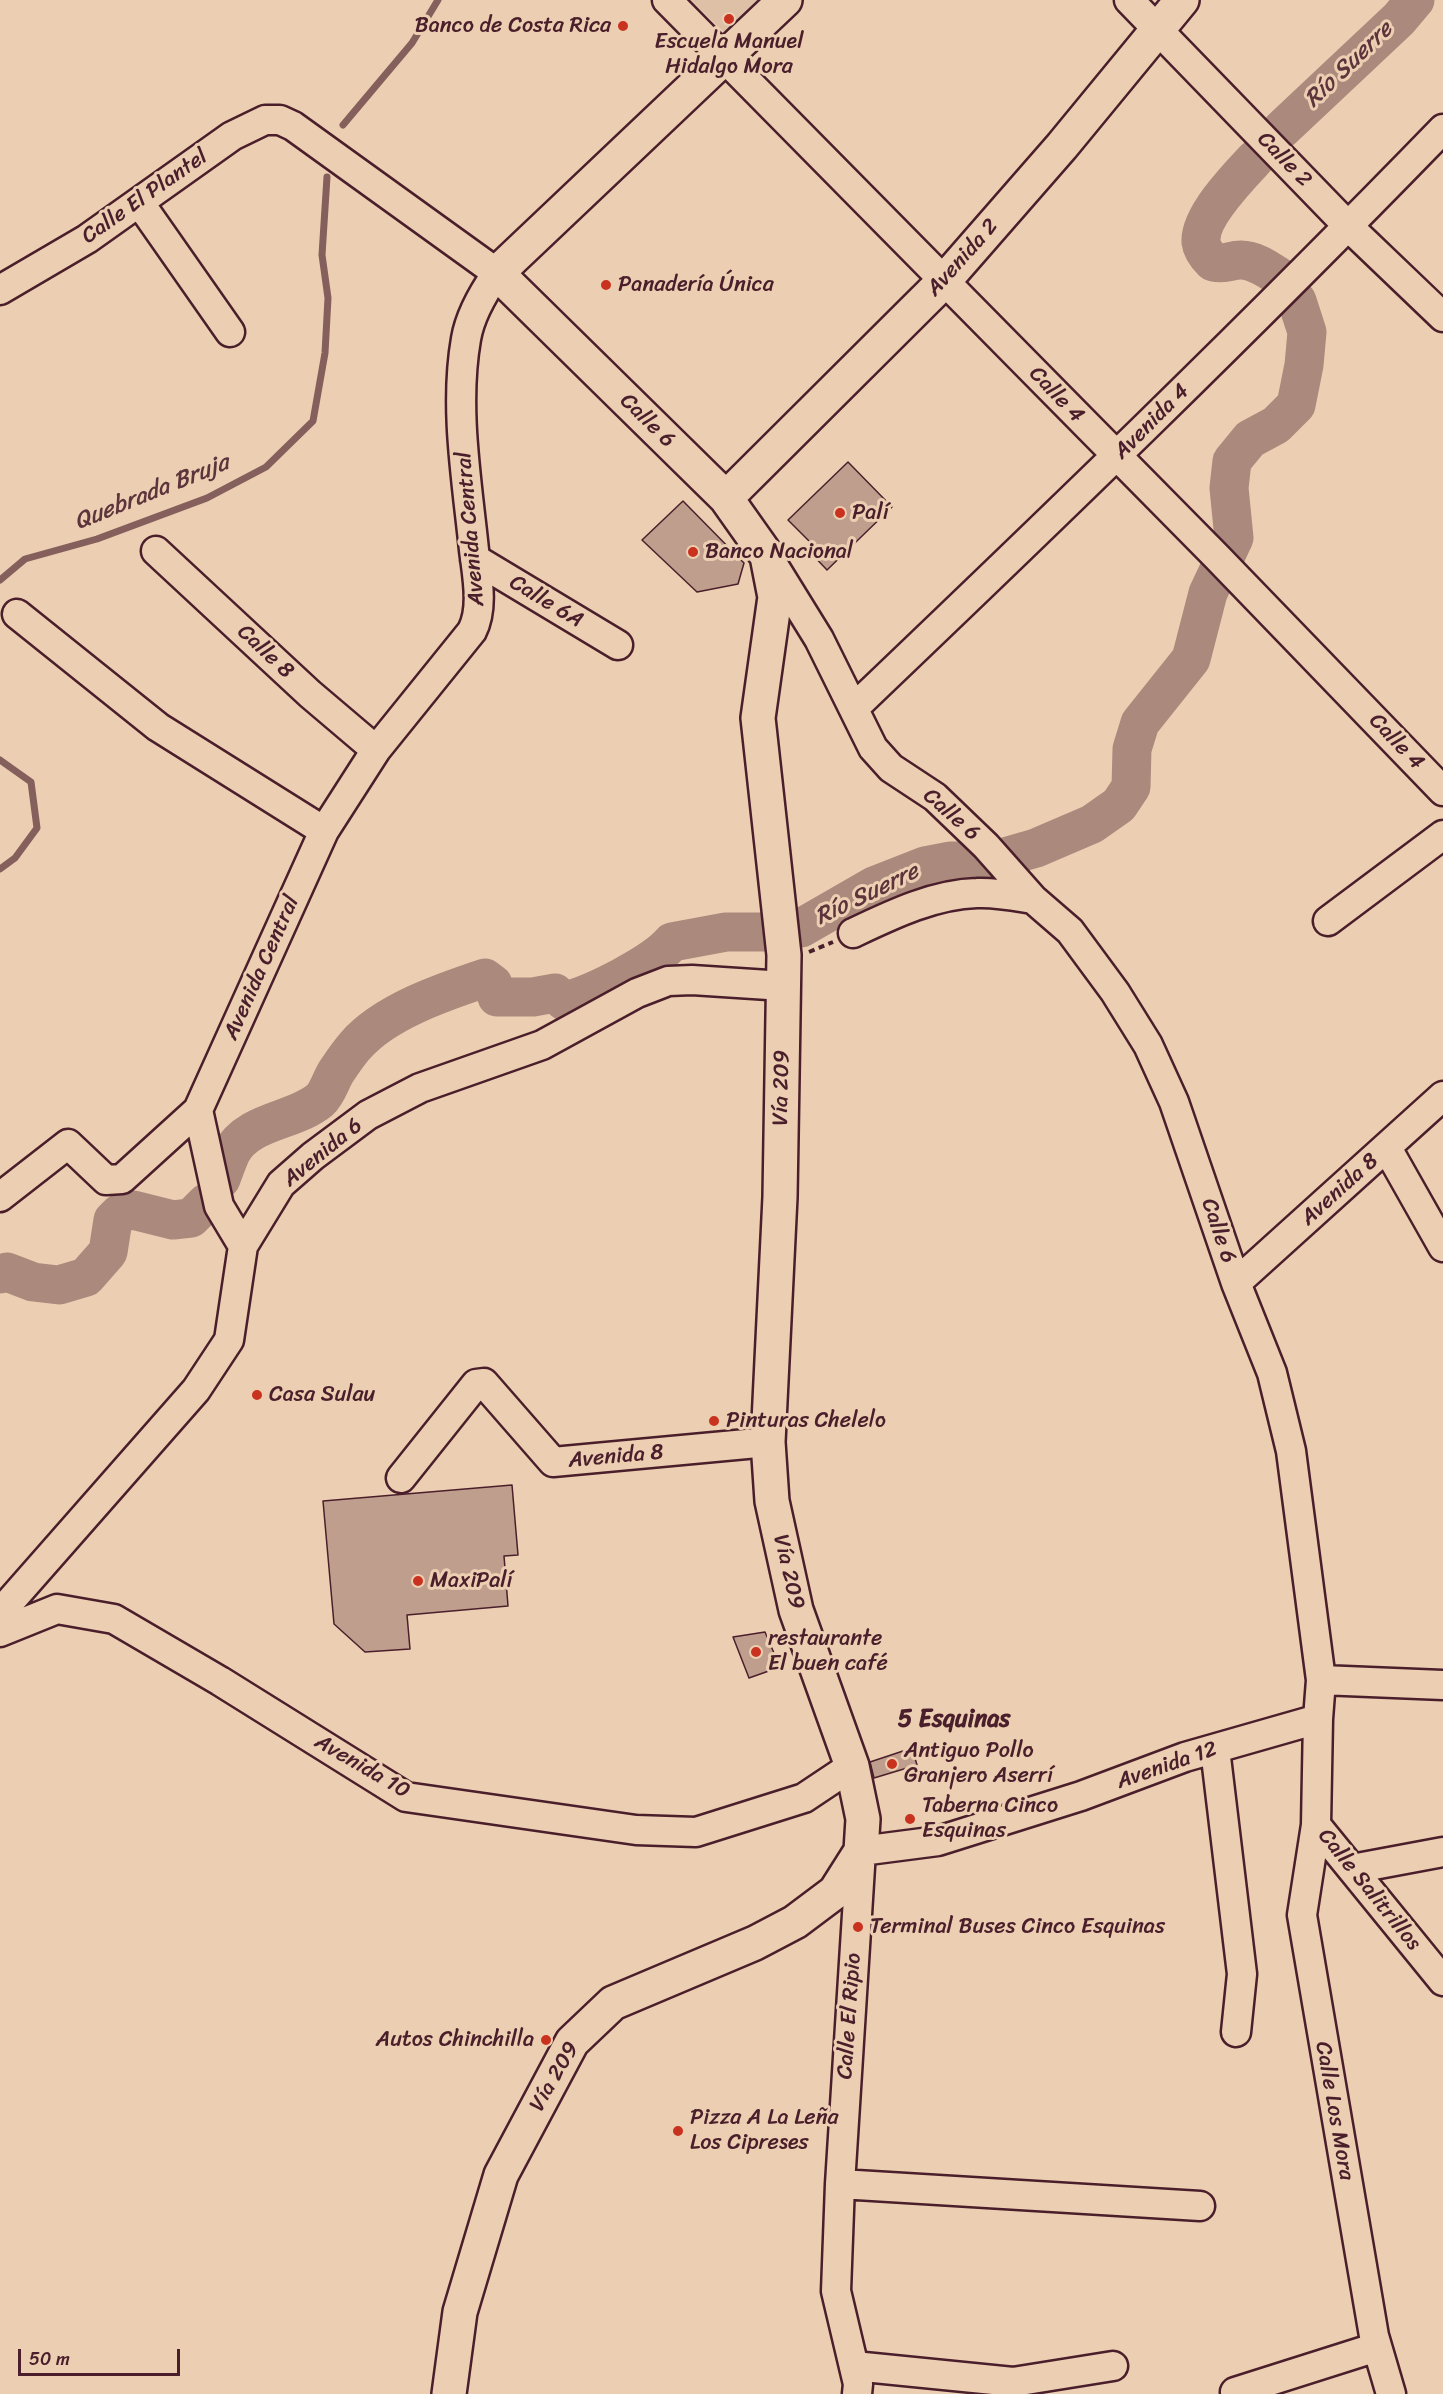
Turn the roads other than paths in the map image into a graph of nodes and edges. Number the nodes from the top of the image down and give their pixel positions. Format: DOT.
graph roads {
  1 [pos="667,0"];
  2 [pos="785,0"];
  3 [pos="1129,0"];
  4 [pos="1182,0"];
  5 [pos="1158,30"];
  6 [pos="725,57"];
  7 [pos="293,126"];
  8 [pos="1443,129"];
  9 [pos="139,202"];
  10 [pos="1349,226"];
  11 [pos="496,273"];
  12 [pos="945,280"];
  13 [pos="0,290"];
  14 [pos="1443,317"];
  15 [pos="230,332"];
  16 [pos="1117,457"];
  17 [pos="726,498"];
  18 [pos="156,551"];
  19 [pos="767,556"];
  20 [pos="475,559"];
  21 [pos="17,614"];
  22 [pos="618,645"];
  23 [pos="855,708"];
  24 [pos="376,750"];
  25 [pos="1443,791"];
  26 [pos="324,831"];
  27 [pos="1443,835"];
  28 [pos="1033,899"];
  29 [pos="1328,921"];
  30 [pos="853,933"];
  31 [pos="784,965"];
  32 [pos="1443,1096"];
  33 [pos="198,1110"];
  34 [pos="1387,1148"];
  35 [pos="0,1197"];
  36 [pos="243,1246"];
  37 [pos="1443,1247"];
  38 [pos="1236,1283"];
  39 [pos="768,1442"];
  40 [pos="401,1478"];
  41 [pos="0,1613"];
  42 [pos="0,1632"];
  43 [pos="1321,1680"];
  44 [pos="1443,1685"];
  45 [pos="1318,1719"];
  46 [pos="1215,1749"];
  47 [pos="852,1766"];
  48 [pos="1316,1825"];
  49 [pos="861,1851"];
  50 [pos="1443,1852"];
  51 [pos="1352,1869"];
  52 [pos="1443,1981"];
  53 [pos="1236,2032"];
  54 [pos="840,2184"];
  55 [pos="1200,2206"];
  56 [pos="1377,2347"];
  57 [pos="854,2366"];
  58 [pos="1113,2366"];
  59 [pos="1235,2392"];
  60 [pos="449,2394"];
  61 [pos="857,2394"];
  62 [pos="1391,2394"];
  1 -- 6 [label="street, Calle 4"];
  2 -- 6 [label="main road, Avenida Central"];
  3 -- 5 [label="street, Calle 2"];
  4 -- 5 [label="main road, Avenida 2"];
  5 -- 10 [label="street, Calle 2"];
  5 -- 12 [label="main road, Avenida 2"];
  6 -- 11 [label="main road, Avenida Central"];
  6 -- 12 [label="street, Calle 4"];
  7 -- 9 [label="street, Calle El Plantel"];
  7 -- 11 [label="street, Calle 6"];
  8 -- 10 [label="street, Avenida 4"];
  9 -- 13 [label="street, Calle El Plantel"];
  9 -- 15 [label="street"];
  10 -- 14 [label="street, Calle 2"];
  10 -- 16 [label="street, Avenida 4"];
  11 -- 17 [label="main road, Calle 6"];
  11 -- 20 [label="street, Avenida Central"];
  12 -- 16 [label="street, Calle 4"];
  12 -- 17 [label="main road, Avenida 2"];
  16 -- 23 [label="street, Avenida 4"];
  16 -- 25 [label="street, Calle 4"];
  17 -- 19 [label="main road, Calle 6"];
  18 -- 24 [label="street, Calle 8"];
  19 -- 23 [label="street, Calle 6"];
  19 -- 31 [label="main road, Vía 209"];
  20 -- 22 [label="street, Calle 6A"];
  20 -- 24 [label="street, Avenida Central"];
  21 -- 26 [label="street"];
  23 -- 28 [label="street, Calle 6"];
  24 -- 26 [label="street, Avenida Central"];
  26 -- 33 [label="street, Avenida Central"];
  27 -- 29 [label="street"];
  28 -- 30 [label="street"];
  28 -- 38 [label="street, Calle 6"];
  31 -- 36 [label="street, Avenida 6"];
  31 -- 39 [label="main road, Vía 209"];
  32 -- 34 [label="street, Avenida 8"];
  33 -- 35 [label="street"];
  33 -- 36 [label="street"];
  34 -- 37 [label="street"];
  34 -- 38 [label="street, Avenida 8"];
  36 -- 41 [label="street, Avenida 6"];
  38 -- 43 [label="street, Calle 6"];
  39 -- 40 [label="street, Avenida 8"];
  39 -- 47 [label="main road, Vía 209"];
  42 -- 47 [label="street, Avenida 10"];
  43 -- 44 [label="street"];
  43 -- 45 [label="street"];
  45 -- 46 [label="street, Avenida 12"];
  45 -- 48 [label="street, Calle Salitrillos"];
  46 -- 49 [label="street, Avenida 12"];
  46 -- 53 [label="street"];
  47 -- 49 [label="main road, Vía 209"];
  48 -- 51 [label="street, Calle Salitrillos"];
  48 -- 56 [label="street, Calle Los Mora"];
  49 -- 54 [label="street, Calle El Ripio"];
  49 -- 60 [label="main road, Vía 209"];
  50 -- 51 [label="street"];
  51 -- 52 [label="street, Calle Salitrillos"];
  54 -- 55 [label="street"];
  54 -- 57 [label="street, Calle El Ripio"];
  56 -- 59 [label="street"];
  56 -- 62 [label="street, Calle Los Mora"];
  57 -- 58 [label="street"];
  57 -- 61 [label="street, Calle El Ripio"];
}
